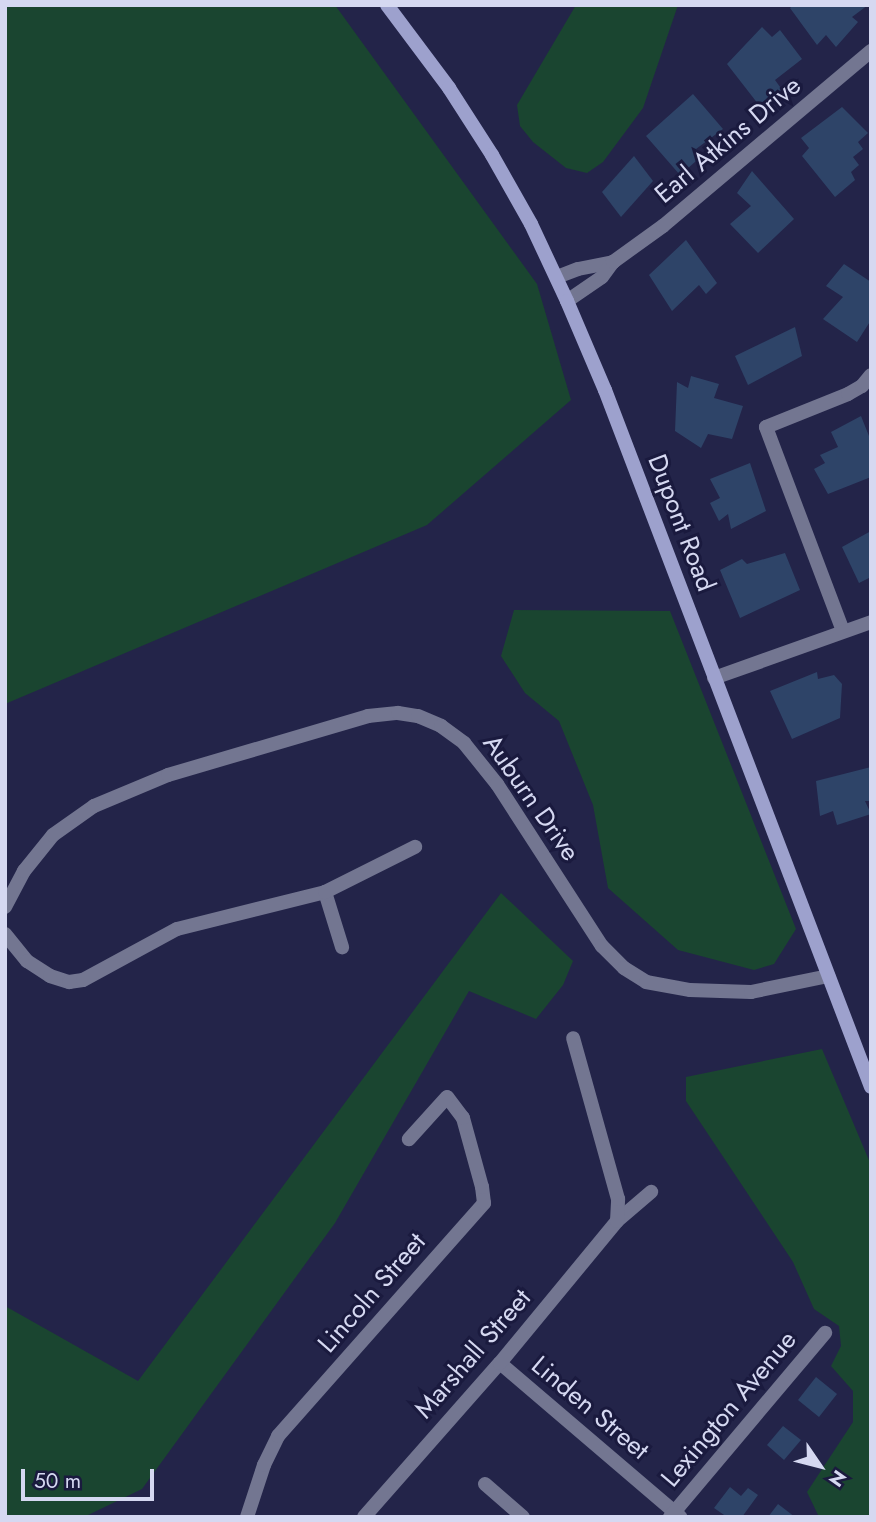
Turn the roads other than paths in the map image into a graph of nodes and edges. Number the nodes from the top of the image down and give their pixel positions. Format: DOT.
graph roads {
  1 [pos="387,5"];
  2 [pos="871,51"];
  3 [pos="613,262"];
  4 [pos="557,277"];
  5 [pos="568,300"];
  6 [pos="871,375"];
  7 [pos="871,622"];
  8 [pos="843,631"];
  9 [pos="714,678"];
  10 [pos="415,847"];
  11 [pos="325,892"];
  12 [pos="5,907"];
  13 [pos="5,934"];
  14 [pos="342,947"];
  15 [pos="828,975"];
  16 [pos="573,1038"];
  17 [pos="871,1087"];
  18 [pos="409,1139"];
  19 [pos="651,1192"];
  20 [pos="617,1221"];
  21 [pos="825,1333"];
  22 [pos="500,1363"];
  23 [pos="485,1484"];
  24 [pos="675,1515"];
  25 [pos="367,1516"];
  26 [pos="247,1517"];
  27 [pos="523,1517"];
  1 -- 4 [label="street, Dupont Road"];
  2 -- 3 [label="street, Earl Atkins Drive"];
  3 -- 4 [label="street, Earl Atkins Drive"];
  3 -- 5 [label="street, Earl Atkins Drive"];
  4 -- 5 [label="street, Dupont Road"];
  5 -- 9 [label="street, Dupont Road"];
  6 -- 8 [label="street"];
  7 -- 8 [label="street"];
  8 -- 9 [label="street"];
  9 -- 15 [label="street, Dupont Road"];
  10 -- 11 [label="street"];
  11 -- 13 [label="street"];
  11 -- 14 [label="street"];
  12 -- 15 [label="street, Auburn Drive"];
  15 -- 17 [label="street, Dupont Road"];
  16 -- 20 [label="street"];
  18 -- 26 [label="street, Lincoln Street"];
  19 -- 20 [label="street, Marshall Street"];
  20 -- 22 [label="street, Marshall Street"];
  21 -- 24 [label="street, Lexington Avenue"];
  22 -- 24 [label="street, Linden Street"];
  22 -- 25 [label="street, Marshall Street"];
  23 -- 27 [label="street"];
}
